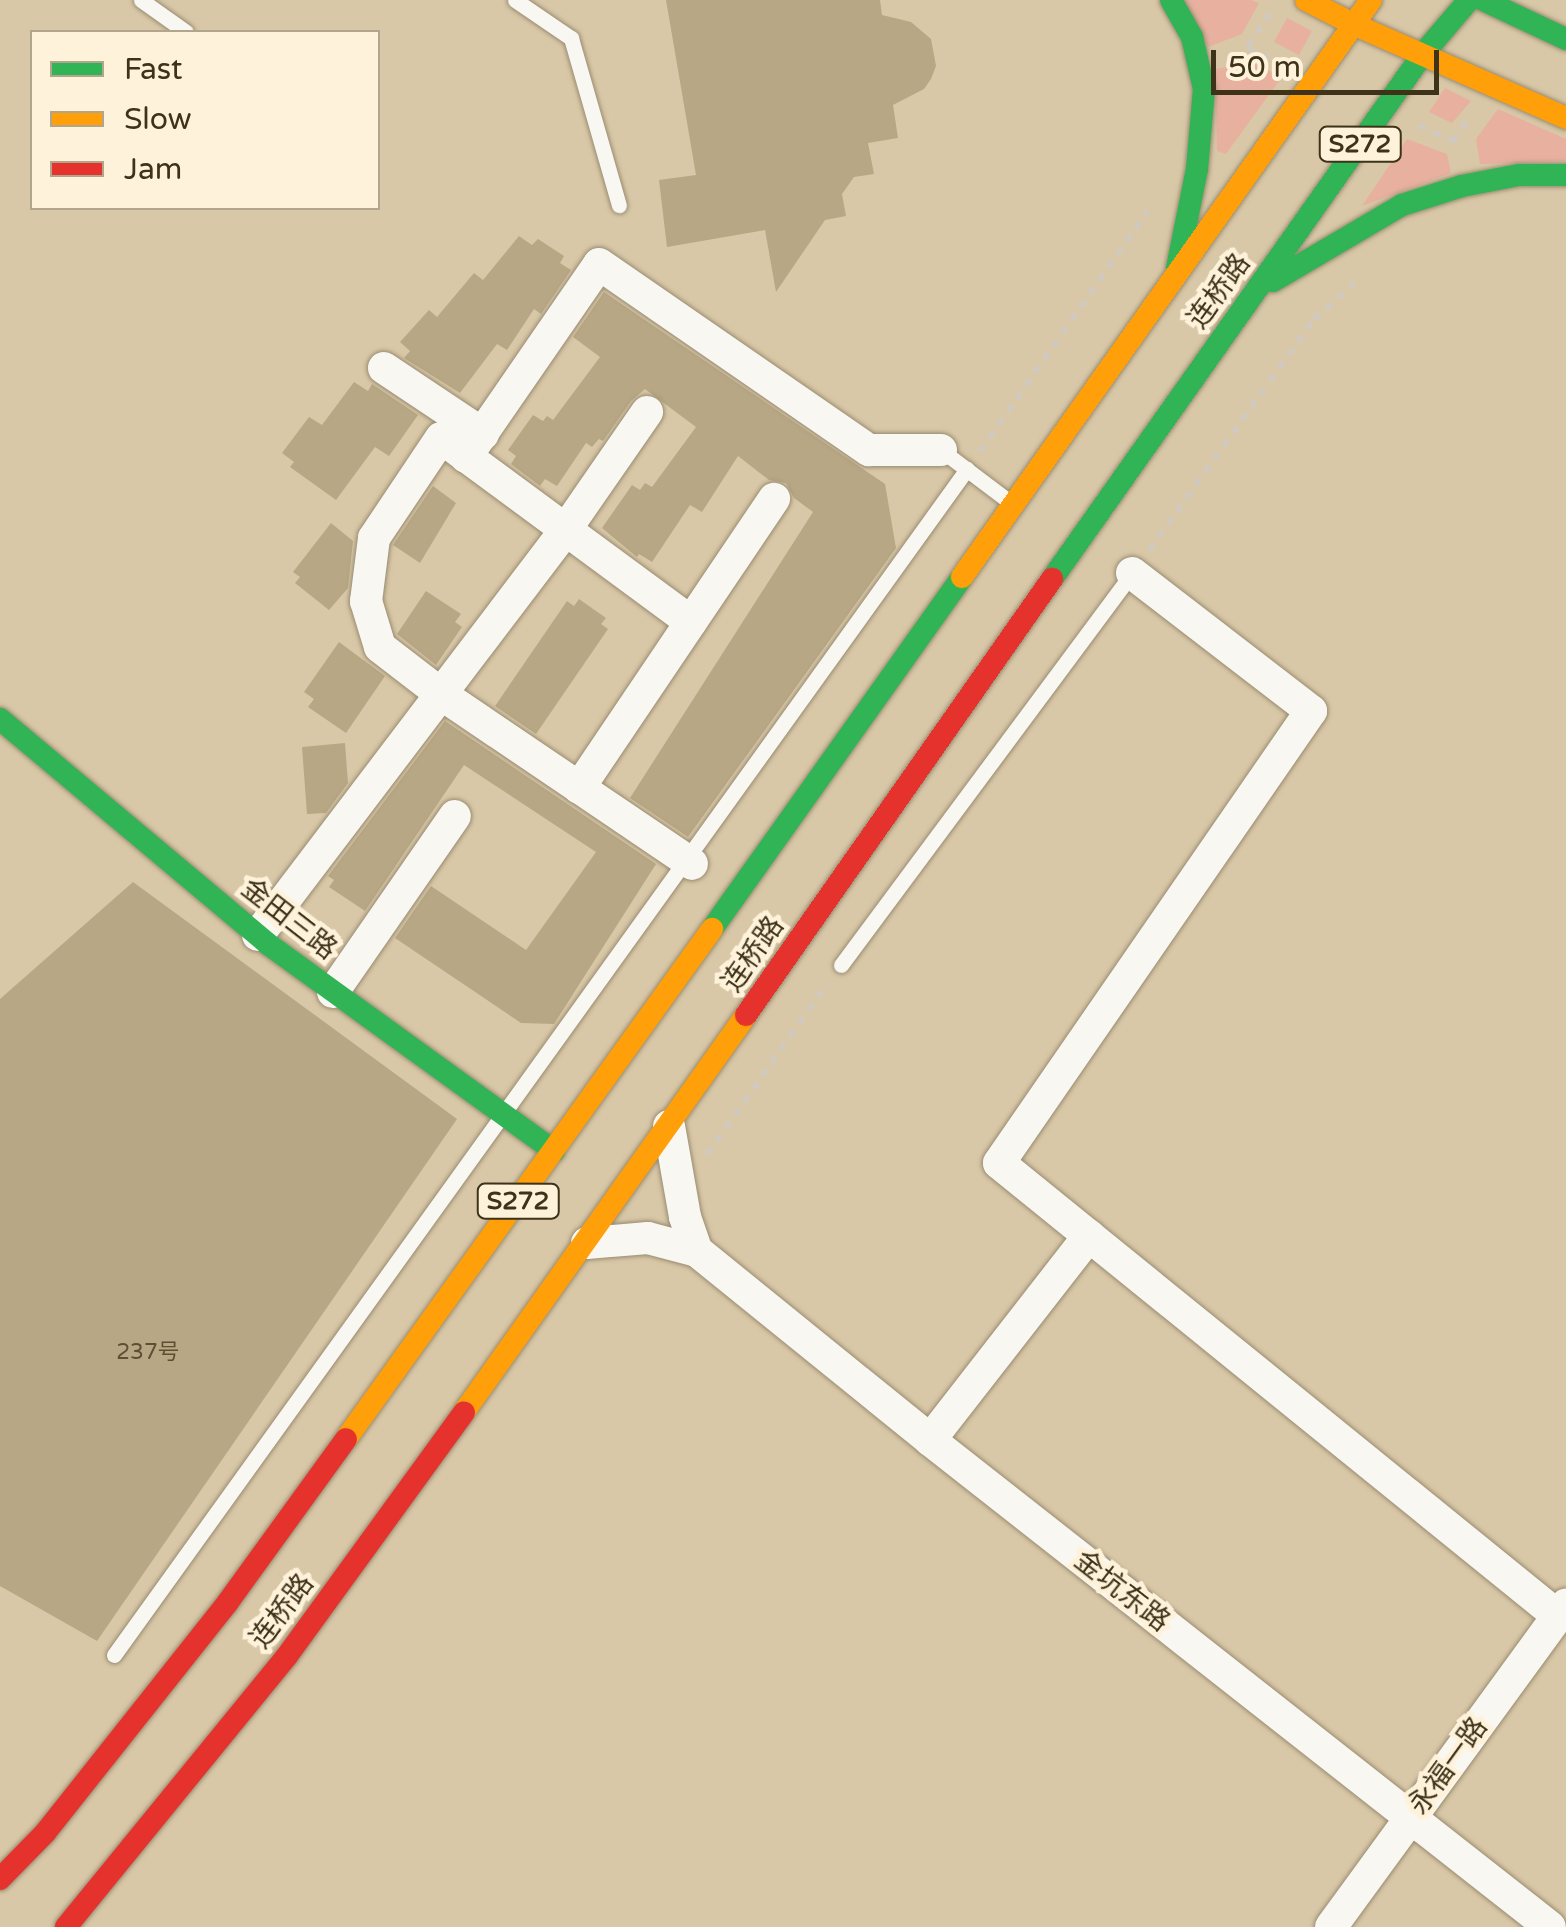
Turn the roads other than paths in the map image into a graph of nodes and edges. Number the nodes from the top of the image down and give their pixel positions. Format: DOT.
graph roads {
  1 [pos="141,0"];
  2 [pos="515,0"];
  3 [pos="1171,0"];
  4 [pos="1306,0"];
  5 [pos="1371,0"];
  6 [pos="1469,0"];
  7 [pos="1482,0"];
  8 [pos="1353,24"];
  9 [pos="183,30"];
  10 [pos="1566,38"];
  11 [pos="1423,54"];
  12 [pos="1566,118"];
  13 [pos="1566,176"];
  14 [pos="619,206"];
  15 [pos="1175,275"];
  16 [pos="1256,291"];
  17 [pos="384,368"];
  18 [pos="647,412"];
  19 [pos="474,445"];
  20 [pos="954,460"];
  21 [pos="774,499"];
  22 [pos="1010,502"];
  23 [pos="564,532"];
  24 [pos="1132,573"];
  25 [pos="691,622"];
  26 [pos="441,694"];
  27 [pos="0,719"];
  28 [pos="579,788"];
  29 [pos="455,816"];
  30 [pos="692,864"];
  31 [pos="258,935"];
  32 [pos="841,965"];
  33 [pos="334,992"];
  34 [pos="503,1114"];
  35 [pos="669,1126"];
  36 [pos="554,1151"];
  37 [pos="1089,1236"];
  38 [pos="587,1243"];
  39 [pos="697,1251"];
  40 [pos="930,1440"];
  41 [pos="1562,1610"];
  42 [pos="114,1655"];
  43 [pos="1410,1818"];
  44 [pos="0,1879"];
  45 [pos="66,1927"];
  46 [pos="1331,1927"];
  47 [pos="1550,1927"];
  1 -- 9 [label="lane"];
  2 -- 14 [label="lane"];
  3 -- 15 [label="main road"];
  4 -- 8 [label="main road"];
  5 -- 8 [label="main road, 连桥路 / S272"];
  6 -- 11 [label="main road, 连桥路 / S272"];
  7 -- 10 [label="main road"];
  8 -- 11 [label="main road"];
  8 -- 15 [label="main road, 连桥路 / S272"];
  11 -- 12 [label="main road"];
  11 -- 16 [label="main road, 连桥路 / S272"];
  13 -- 16 [label="main road"];
  15 -- 22 [label="main road, 连桥路 / S272"];
  16 -- 35 [label="main road, 连桥路 / S272"];
  17 -- 19 [label="street"];
  18 -- 23 [label="street"];
  19 -- 20 [label="street"];
  19 -- 23 [label="street"];
  19 -- 26 [label="street"];
  20 -- 22 [label="lane"];
  20 -- 34 [label="lane"];
  21 -- 25 [label="street"];
  22 -- 36 [label="main road, 连桥路 / S272"];
  23 -- 25 [label="street"];
  23 -- 26 [label="street"];
  24 -- 32 [label="lane"];
  24 -- 37 [label="street"];
  25 -- 28 [label="street"];
  26 -- 28 [label="street"];
  26 -- 31 [label="street"];
  27 -- 31 [label="main road, 金田三路"];
  28 -- 30 [label="street"];
  29 -- 33 [label="street"];
  31 -- 33 [label="main road, 金田三路"];
  33 -- 34 [label="main road, 金田三路"];
  34 -- 36 [label="main road, 金田三路"];
  34 -- 42 [label="lane"];
  35 -- 38 [label="main road, 连桥路 / S272"];
  35 -- 39 [label="street"];
  36 -- 44 [label="main road, 连桥路 / S272"];
  37 -- 40 [label="street"];
  37 -- 41 [label="street"];
  38 -- 39 [label="street, 金坑东路"];
  38 -- 45 [label="main road, 连桥路 / S272"];
  39 -- 40 [label="street, 金坑东路"];
  40 -- 43 [label="street, 金坑东路"];
  41 -- 43 [label="street, 永福一路"];
  43 -- 46 [label="street, 永福一路"];
  43 -- 47 [label="street, 金坑东路"];
}
